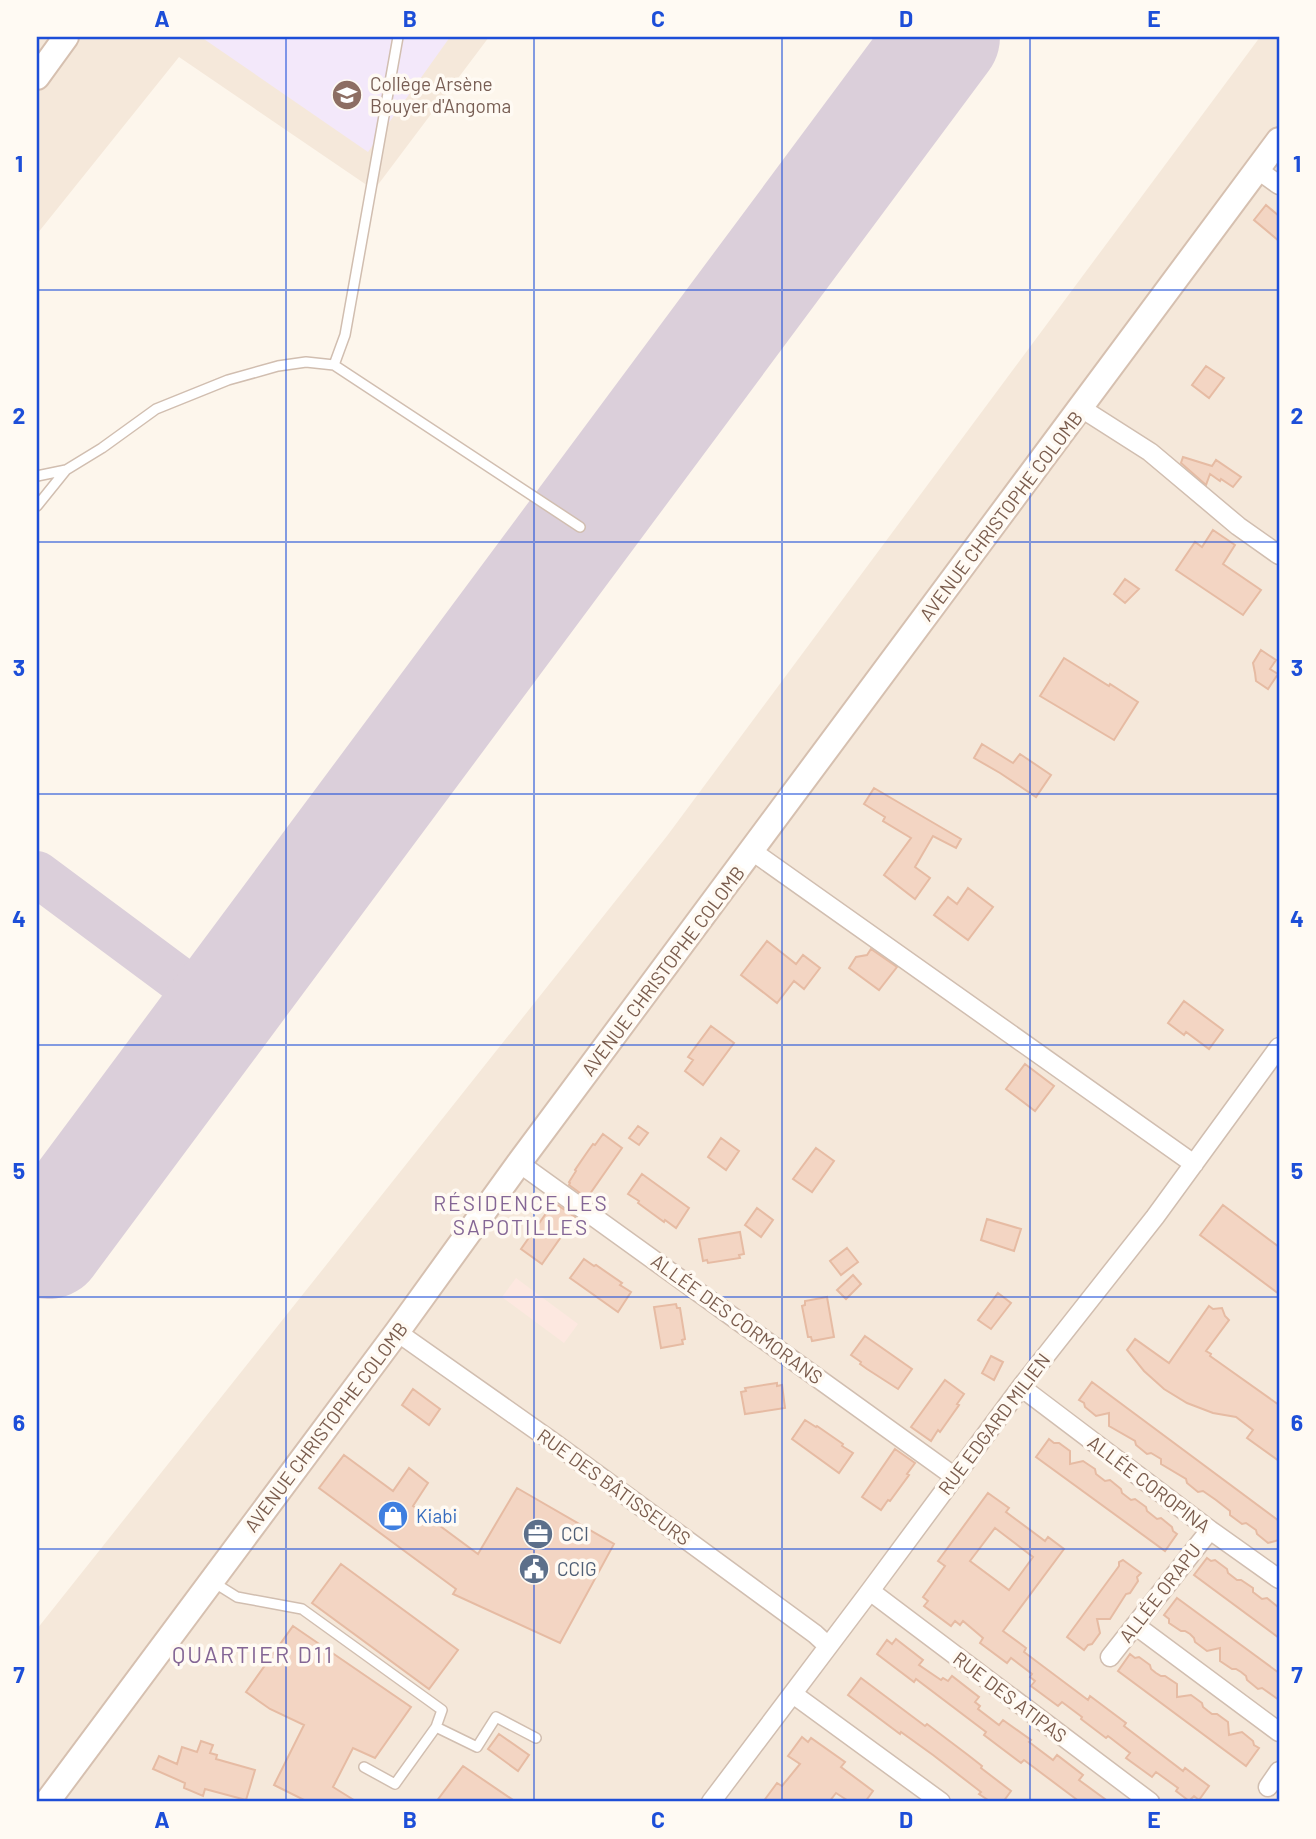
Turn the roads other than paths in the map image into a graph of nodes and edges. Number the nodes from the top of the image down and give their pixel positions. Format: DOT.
graph roads {
  1 [pos="66,37"];
  2 [pos="398,37"];
  3 [pos="37,77"];
  4 [pos="1279,141"];
  5 [pos="1258,170"];
  6 [pos="1279,185"];
  7 [pos="334,365"];
  8 [pos="1081,408"];
  9 [pos="66,471"];
  10 [pos="37,476"];
  11 [pos="37,506"];
  12 [pos="580,527"];
  13 [pos="1279,555"];
  14 [pos="752,851"];
  15 [pos="1279,1047"];
  16 [pos="519,1163"];
  17 [pos="1194,1164"];
  18 [pos="397,1332"];
  19 [pos="1021,1387"];
  20 [pos="955,1477"];
  21 [pos="1210,1530"];
  22 [pos="1279,1579"];
  23 [pos="212,1581"];
  24 [pos="870,1591"];
  25 [pos="1135,1625"];
  26 [pos="828,1646"];
  27 [pos="1110,1657"];
  28 [pos="793,1694"];
  29 [pos="436,1727"];
  30 [pos="1279,1732"];
  31 [pos="536,1738"];
  32 [pos="364,1768"];
  33 [pos="1279,1771"];
  34 [pos="1268,1787"];
  35 [pos="47,1802"];
  36 [pos="710,1802"];
  37 [pos="941,1802"];
  38 [pos="1150,1802"];
  1 -- 3 [label="street"];
  2 -- 7 [label="lane"];
  4 -- 5 [label="street, AVENUE CHRISTOPHE COLOMB"];
  5 -- 6 [label="street"];
  5 -- 8 [label="street, AVENUE CHRISTOPHE COLOMB"];
  7 -- 9 [label="lane"];
  7 -- 12 [label="lane"];
  8 -- 13 [label="street"];
  8 -- 14 [label="street, AVENUE CHRISTOPHE COLOMB"];
  9 -- 10 [label="lane"];
  9 -- 11 [label="lane"];
  14 -- 16 [label="street, AVENUE CHRISTOPHE COLOMB"];
  14 -- 17 [label="street"];
  15 -- 17 [label="street, RUE EDGARD MILIEN"];
  16 -- 18 [label="street, AVENUE CHRISTOPHE COLOMB"];
  16 -- 20 [label="street, ALLÉE DES CORMORANS"];
  17 -- 19 [label="street, RUE EDGARD MILIEN"];
  18 -- 23 [label="street, AVENUE CHRISTOPHE COLOMB"];
  18 -- 26 [label="street, RUE DES BÂTISSEURS"];
  19 -- 20 [label="street, RUE EDGARD MILIEN"];
  19 -- 21 [label="street, ALLÉE COROPINA"];
  20 -- 24 [label="street, RUE EDGARD MILIEN"];
  21 -- 22 [label="street, ALLÉE COROPINA"];
  21 -- 25 [label="street, ALLÉE ORAPU"];
  23 -- 29 [label="lane"];
  23 -- 35 [label="street, AVENUE CHRISTOPHE COLOMB"];
  24 -- 26 [label="street, RUE EDGARD MILIEN"];
  24 -- 38 [label="street, RUE DES ATIPAS"];
  25 -- 27 [label="street, ALLÉE ORAPU"];
  25 -- 30 [label="street"];
  26 -- 28 [label="street, RUE EDGARD MILIEN"];
  28 -- 36 [label="street, RUE EDGARD MILIEN"];
  28 -- 37 [label="street"];
  29 -- 31 [label="lane"];
  29 -- 32 [label="lane"];
  33 -- 34 [label="street"];
}
